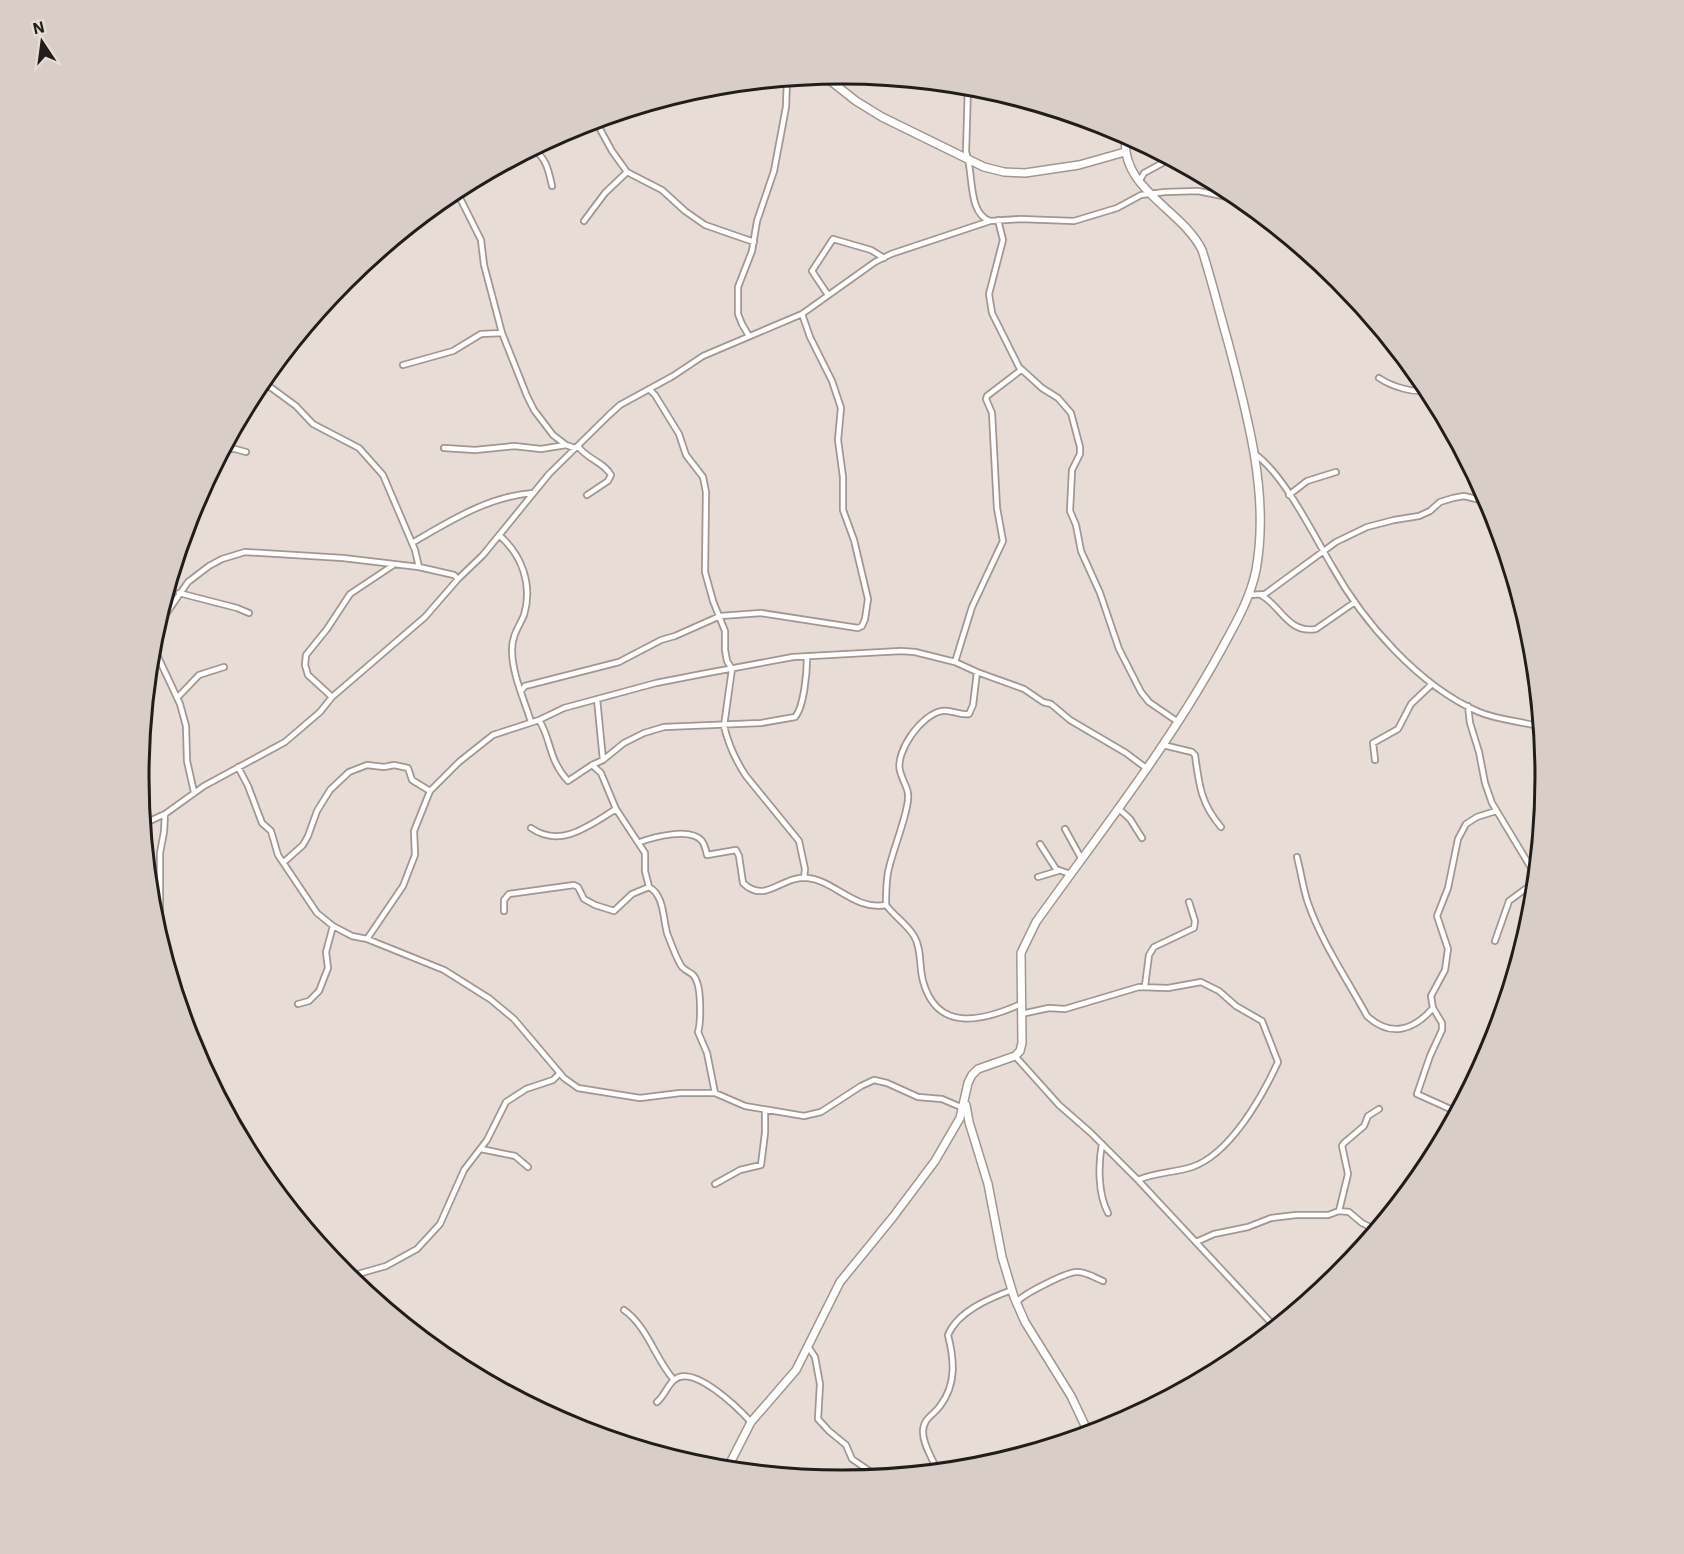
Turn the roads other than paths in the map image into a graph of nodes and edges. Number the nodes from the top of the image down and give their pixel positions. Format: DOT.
graph roads {
  1 [pos="835,84"];
  2 [pos="787,86"];
  3 [pos="967,96"];
  4 [pos="600,128"];
  5 [pos="1125,145"];
  6 [pos="1125,152"];
  7 [pos="539,153"];
  8 [pos="970,162"];
  9 [pos="1163,163"];
  10 [pos="627,172"];
  11 [pos="1139,182"];
  12 [pos="552,186"];
  13 [pos="1149,194"];
  14 [pos="1217,195"];
  15 [pos="460,199"];
  16 [pos="998,220"];
  17 [pos="584,221"];
  18 [pos="990,221"];
  19 [pos="754,242"];
  20 [pos="884,258"];
  21 [pos="828,295"];
  22 [pos="802,314"];
  23 [pos="502,333"];
  24 [pos="749,336"];
  25 [pos="403,365"];
  26 [pos="1022,370"];
  27 [pos="1379,378"];
  28 [pos="270,387"];
  29 [pos="648,389"];
  30 [pos="1417,390"];
  31 [pos="566,445"];
  32 [pos="576,447"];
  33 [pos="444,448"];
  34 [pos="232,449"];
  35 [pos="246,452"];
  36 [pos="1252,453"];
  37 [pos="1336,472"];
  38 [pos="534,492"];
  39 [pos="587,495"];
  40 [pos="1289,495"];
  41 [pos="1476,499"];
  42 [pos="499,535"];
  43 [pos="412,543"];
  44 [pos="1324,550"];
  45 [pos="392,566"];
  46 [pos="419,567"];
  47 [pos="458,579"];
  48 [pos="179,593"];
  49 [pos="1250,595"];
  50 [pos="1261,595"];
  51 [pos="1355,602"];
  52 [pos="171,605"];
  53 [pos="249,613"];
  54 [pos="720,616"];
  55 [pos="807,658"];
  56 [pos="159,659"];
  57 [pos="955,662"];
  58 [pos="224,668"];
  59 [pos="732,669"];
  60 [pos="977,672"];
  61 [pos="1432,684"];
  62 [pos="521,691"];
  63 [pos="177,697"];
  64 [pos="332,698"];
  65 [pos="597,699"];
  66 [pos="1468,706"];
  67 [pos="539,720"];
  68 [pos="531,722"];
  69 [pos="1178,722"];
  70 [pos="1533,725"];
  71 [pos="724,726"];
  72 [pos="1163,745"];
  73 [pos="603,760"];
  74 [pos="1375,760"];
  75 [pos="592,765"];
  76 [pos="238,767"];
  77 [pos="1146,768"];
  78 [pos="430,791"];
  79 [pos="194,792"];
  80 [pos="1118,808"];
  81 [pos="616,809"];
  82 [pos="1496,811"];
  83 [pos="165,814"];
  84 [pos="150,821"];
  85 [pos="1221,827"];
  86 [pos="531,828"];
  87 [pos="1065,829"];
  88 [pos="1142,838"];
  89 [pos="640,842"];
  90 [pos="1040,844"];
  91 [pos="1297,857"];
  92 [pos="1082,858"];
  93 [pos="284,862"];
  94 [pos="1529,865"];
  95 [pos="1060,871"];
  96 [pos="1070,874"];
  97 [pos="1038,877"];
  98 [pos="804,878"];
  99 [pos="649,887"];
  100 [pos="1526,889"];
  101 [pos="160,899"];
  102 [pos="1189,902"];
  103 [pos="886,905"];
  104 [pos="504,911"];
  105 [pos="333,926"];
  106 [pos="368,939"];
  107 [pos="1496,941"];
  108 [pos="1145,986"];
  109 [pos="298,1004"];
  110 [pos="1021,1004"];
  111 [pos="1433,1008"];
  112 [pos="1021,1014"];
  113 [pos="1015,1056"];
  114 [pos="560,1073"];
  115 [pos="716,1093"];
  116 [pos="965,1099"];
  117 [pos="963,1108"];
  118 [pos="1379,1109"];
  119 [pos="1450,1109"];
  120 [pos="765,1110"];
  121 [pos="1102,1144"];
  122 [pos="481,1149"];
  123 [pos="528,1167"];
  124 [pos="1138,1180"];
  125 [pos="715,1184"];
  126 [pos="1339,1211"];
  127 [pos="1108,1213"];
  128 [pos="1369,1227"];
  129 [pos="1196,1242"];
  130 [pos="359,1274"];
  131 [pos="1103,1281"];
  132 [pos="1012,1291"];
  133 [pos="1030,1291"];
  134 [pos="1017,1302"];
  135 [pos="624,1310"];
  136 [pos="1270,1322"];
  137 [pos="809,1348"];
  138 [pos="674,1380"];
  139 [pos="657,1402"];
  140 [pos="751,1422"];
  141 [pos="1085,1425"];
  142 [pos="731,1461"];
  143 [pos="935,1464"];
  144 [pos="867,1469"];
  1 -- 8 [label="main road"];
  2 -- 19 [label="street"];
  3 -- 8 [label="street"];
  4 -- 10 [label="street"];
  5 -- 6 [label="main road"];
  6 -- 8 [label="main road"];
  6 -- 11 [label="main road"];
  7 -- 12 [label="street"];
  8 -- 18 [label="street"];
  9 -- 11 [label="street"];
  10 -- 17 [label="street"];
  10 -- 19 [label="street"];
  11 -- 13 [label="main road"];
  13 -- 14 [label="street"];
  13 -- 16 [label="street"];
  13 -- 36 [label="main road"];
  15 -- 23 [label="street"];
  16 -- 18 [label="street"];
  16 -- 26 [label="street"];
  18 -- 20 [label="street"];
  19 -- 24 [label="street"];
  20 -- 21 [label="street"];
  20 -- 21 [label="street"];
  21 -- 22 [label="street"];
  22 -- 24 [label="street"];
  22 -- 54 [label="street"];
  23 -- 25 [label="street"];
  23 -- 31 [label="street"];
  24 -- 29 [label="street"];
  26 -- 57 [label="street"];
  26 -- 69 [label="street"];
  27 -- 30 [label="street"];
  28 -- 43 [label="street"];
  29 -- 32 [label="street"];
  29 -- 54 [label="street"];
  31 -- 32 [label="street"];
  31 -- 33 [label="street"];
  32 -- 38 [label="street"];
  32 -- 39 [label="street"];
  34 -- 35 [label="street"];
  36 -- 40 [label="street"];
  36 -- 49 [label="main road"];
  37 -- 40 [label="street"];
  38 -- 42 [label="street"];
  38 -- 43 [label="street"];
  40 -- 44 [label="street"];
  41 -- 44 [label="street"];
  42 -- 47 [label="street"];
  42 -- 62 [label="street"];
  43 -- 46 [label="street"];
  44 -- 50 [label="street"];
  44 -- 51 [label="street"];
  45 -- 46 [label="street"];
  45 -- 48 [label="street"];
  45 -- 64 [label="street"];
  46 -- 47 [label="street"];
  47 -- 64 [label="street"];
  48 -- 52 [label="street"];
  48 -- 53 [label="street"];
  49 -- 50 [label="street"];
  49 -- 69 [label="main road"];
  50 -- 51 [label="street"];
  51 -- 61 [label="street"];
  54 -- 59 [label="street"];
  54 -- 62 [label="street"];
  55 -- 57 [label="street"];
  55 -- 59 [label="street"];
  55 -- 71 [label="street"];
  56 -- 63 [label="street"];
  57 -- 60 [label="street"];
  58 -- 63 [label="street"];
  59 -- 65 [label="street"];
  59 -- 71 [label="street"];
  60 -- 77 [label="street"];
  60 -- 103 [label="street"];
  61 -- 66 [label="street"];
  61 -- 74 [label="street"];
  62 -- 68 [label="street"];
  63 -- 79 [label="street"];
  64 -- 76 [label="street"];
  65 -- 67 [label="street"];
  65 -- 73 [label="street"];
  66 -- 70 [label="street"];
  66 -- 82 [label="street"];
  67 -- 68 [label="street"];
  67 -- 75 [label="street"];
  68 -- 78 [label="street"];
  69 -- 72 [label="main road"];
  71 -- 73 [label="street"];
  71 -- 98 [label="street"];
  72 -- 77 [label="main road"];
  72 -- 85 [label="street"];
  73 -- 75 [label="street"];
  75 -- 81 [label="street"];
  76 -- 79 [label="street"];
  76 -- 93 [label="street"];
  77 -- 80 [label="main road"];
  78 -- 93 [label="street"];
  78 -- 106 [label="street"];
  79 -- 83 [label="street"];
  80 -- 88 [label="street"];
  80 -- 92 [label="main road"];
  81 -- 86 [label="street"];
  81 -- 89 [label="street"];
  82 -- 94 [label="street"];
  82 -- 111 [label="street"];
  83 -- 84 [label="street"];
  83 -- 101 [label="street"];
  87 -- 92 [label="street"];
  89 -- 98 [label="street"];
  89 -- 99 [label="street"];
  90 -- 95 [label="street"];
  91 -- 111 [label="street"];
  92 -- 96 [label="main road"];
  93 -- 105 [label="street"];
  95 -- 96 [label="street"];
  95 -- 97 [label="street"];
  96 -- 110 [label="main road"];
  98 -- 103 [label="street"];
  99 -- 104 [label="street"];
  99 -- 115 [label="street"];
  100 -- 107 [label="street"];
  102 -- 108 [label="street"];
  103 -- 110 [label="street"];
  105 -- 106 [label="street"];
  105 -- 109 [label="street"];
  106 -- 114 [label="street"];
  108 -- 112 [label="street"];
  108 -- 124 [label="street"];
  110 -- 112 [label="main road"];
  111 -- 119 [label="street"];
  112 -- 113 [label="main road"];
  113 -- 116 [label="main road"];
  113 -- 121 [label="street"];
  114 -- 115 [label="street"];
  114 -- 122 [label="street"];
  115 -- 120 [label="street"];
  116 -- 117 [label="main road"];
  116 -- 132 [label="main road"];
  117 -- 120 [label="street"];
  117 -- 137 [label="main road"];
  118 -- 126 [label="street"];
  120 -- 125 [label="street"];
  121 -- 124 [label="street"];
  121 -- 127 [label="street"];
  122 -- 123 [label="street"];
  122 -- 130 [label="street"];
  124 -- 129 [label="street"];
  126 -- 128 [label="street"];
  126 -- 129 [label="street"];
  129 -- 136 [label="street"];
  131 -- 133 [label="street"];
  132 -- 133 [label="street"];
  132 -- 134 [label="main road"];
  132 -- 143 [label="street"];
  133 -- 134 [label="street"];
  134 -- 141 [label="main road"];
  135 -- 138 [label="street"];
  137 -- 140 [label="main road"];
  137 -- 144 [label="street"];
  138 -- 139 [label="street"];
  138 -- 140 [label="street"];
  140 -- 142 [label="main road"];
}
